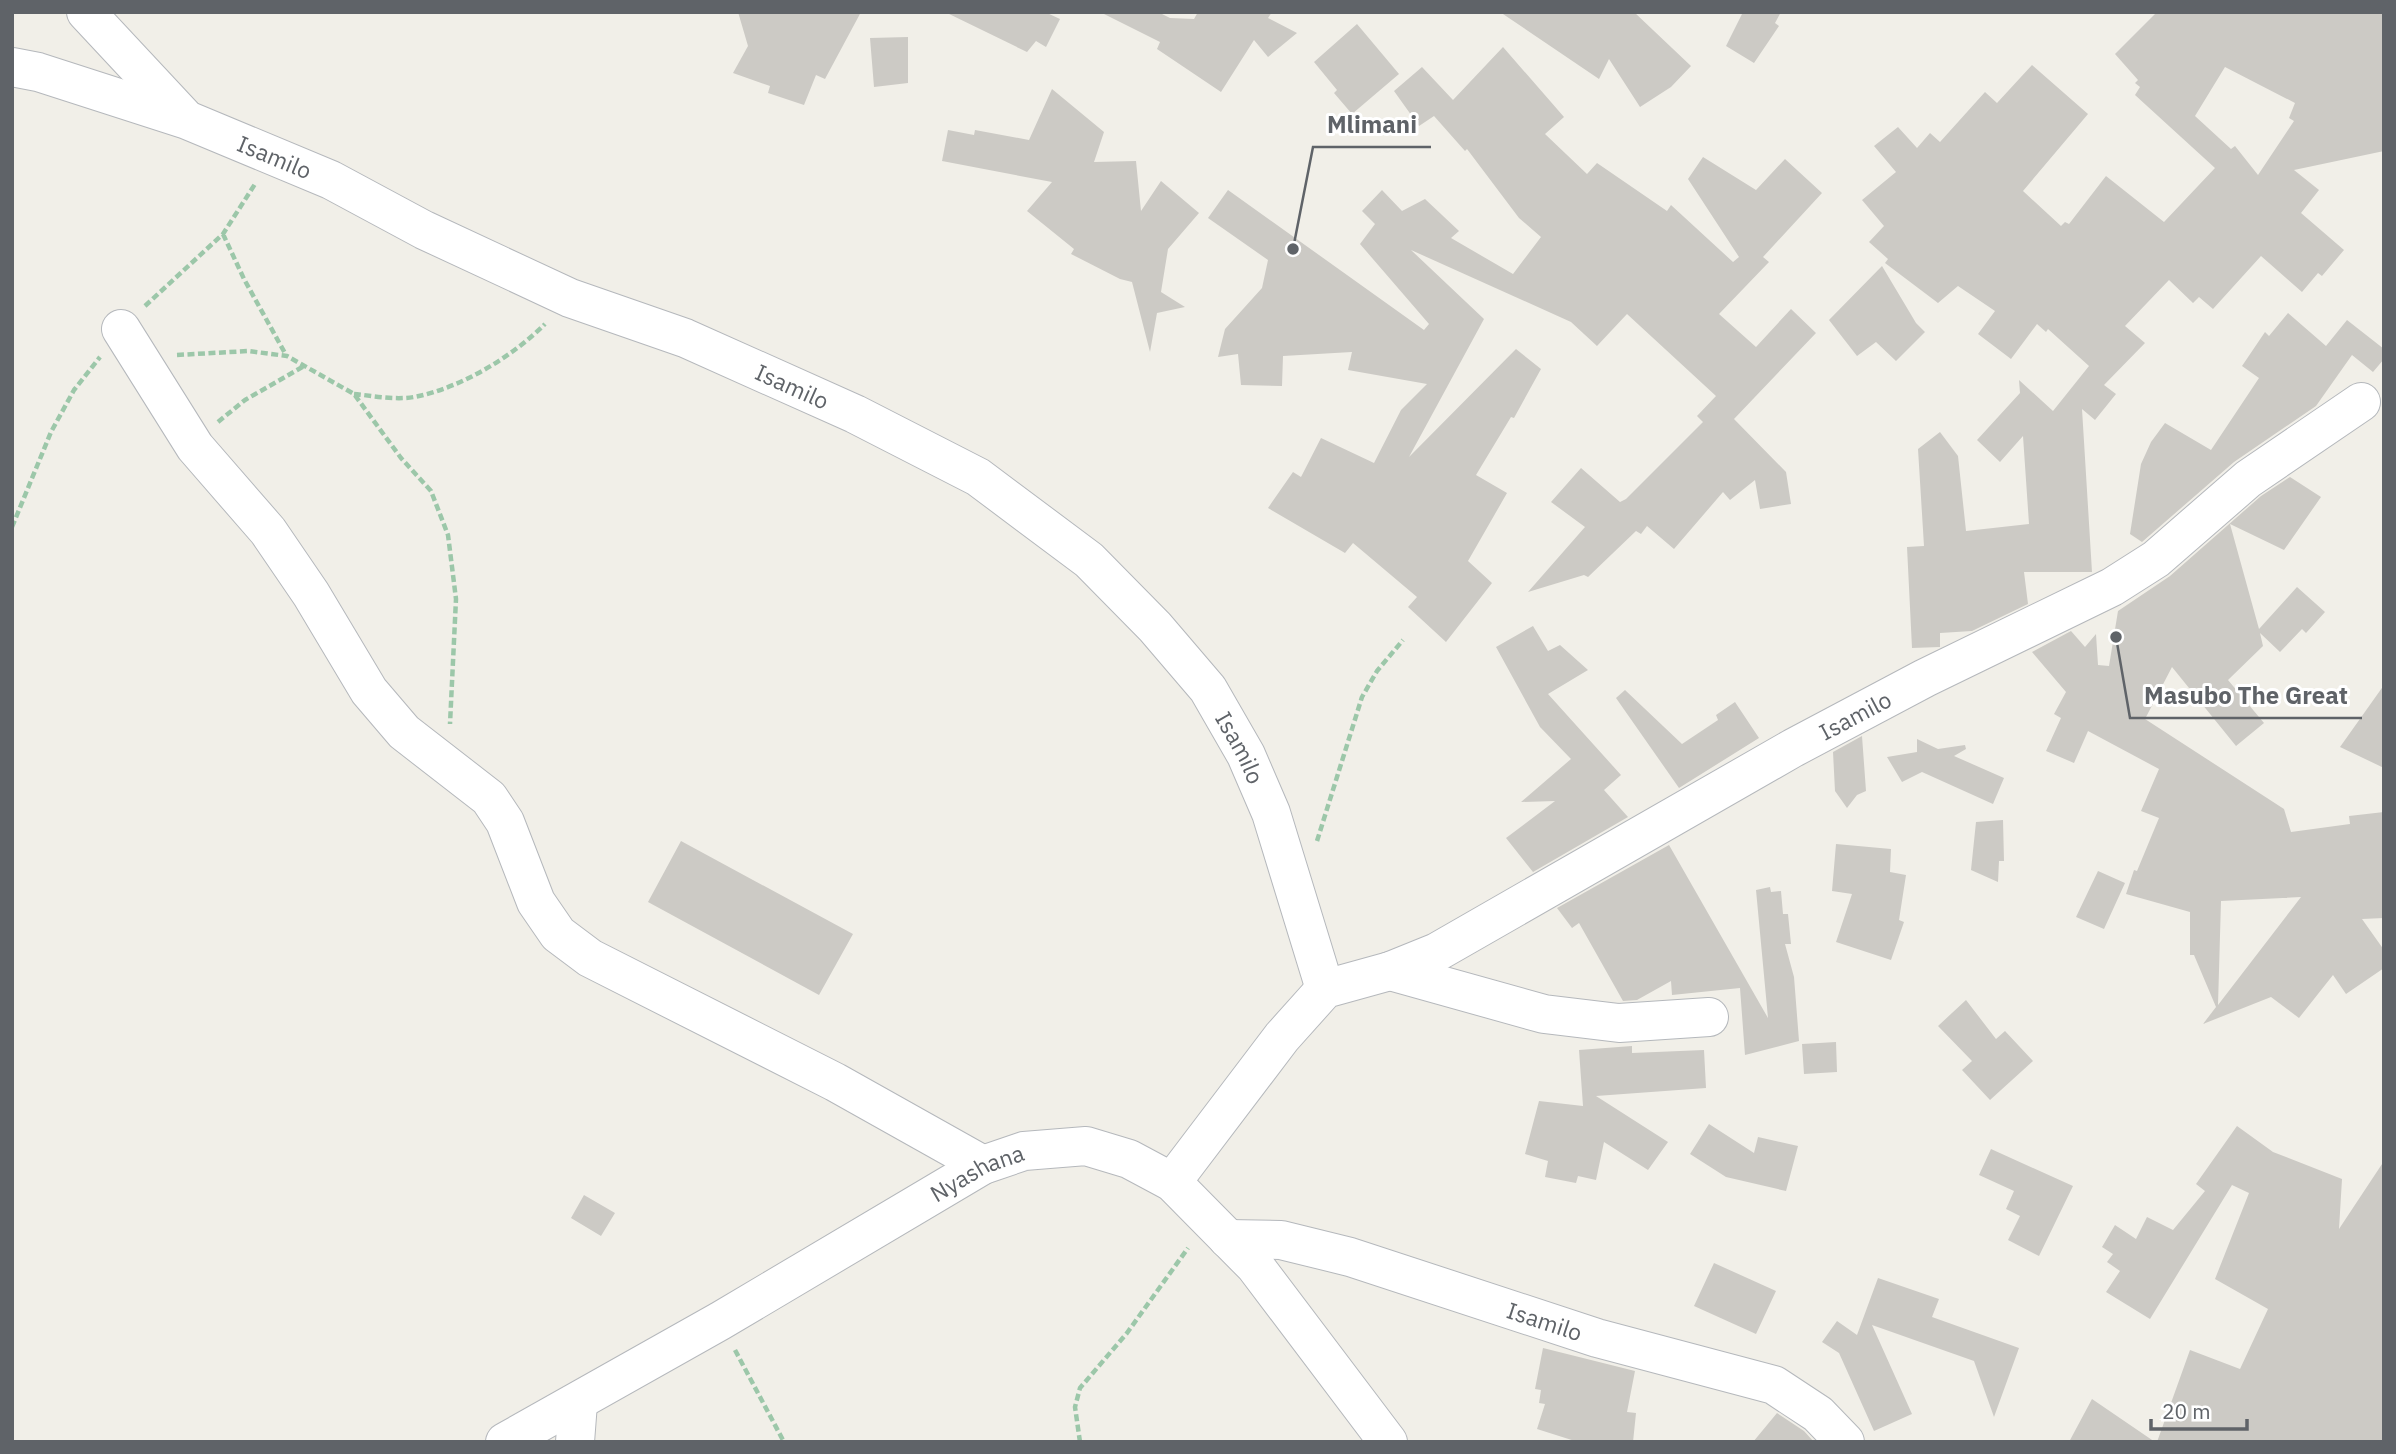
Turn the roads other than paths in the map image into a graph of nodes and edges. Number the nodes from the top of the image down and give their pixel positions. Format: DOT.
graph roads {
  1 [pos="86,12"];
  2 [pos="12,66"];
  3 [pos="187,120"];
  4 [pos="130,345"];
  5 [pos="2361,402"];
  6 [pos="1390,971"];
  7 [pos="1325,989"];
  8 [pos="1709,1017"];
  9 [pos="983,1166"];
  10 [pos="1172,1182"];
  11 [pos="1218,1228"];
  12 [pos="578,1403"];
  13 [pos="505,1442"];
  14 [pos="575,1442"];
  15 [pos="1388,1442"];
  16 [pos="1845,1442"];
  1 -- 3 [label="street"];
  2 -- 3 [label="street, Isamilo"];
  3 -- 7 [label="street, Isamilo"];
  4 -- 9 [label="street"];
  5 -- 6 [label="street, Isamilo"];
  6 -- 7 [label="street, Isamilo"];
  6 -- 8 [label="street"];
  7 -- 10 [label="street"];
  9 -- 10 [label="street, Nyashana"];
  9 -- 12 [label="street, Nyashana"];
  10 -- 11 [label="street, Nyashana"];
  11 -- 15 [label="street, Nyashana"];
  11 -- 16 [label="street, Isamilo"];
  12 -- 13 [label="street, Nyashana"];
  12 -- 14 [label="street"];
}
